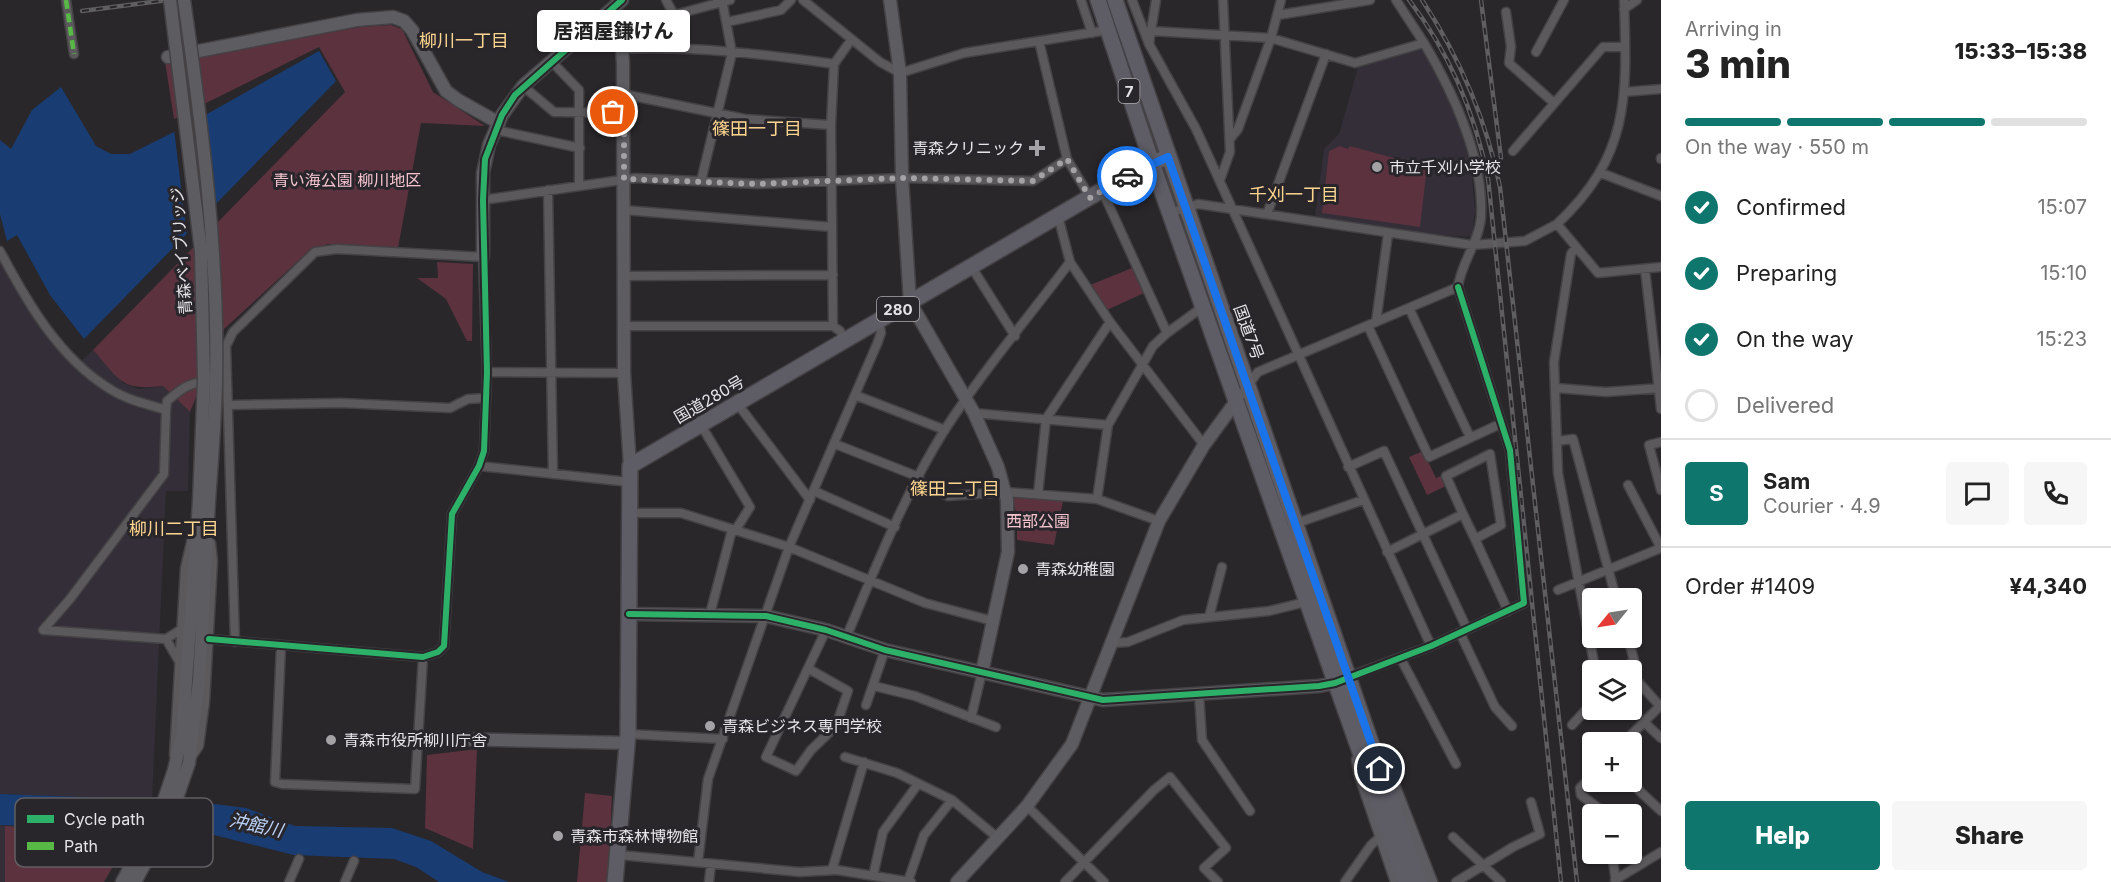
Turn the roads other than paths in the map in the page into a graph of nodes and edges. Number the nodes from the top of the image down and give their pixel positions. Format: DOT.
graph roads {
  1 [pos="66,0"];
  2 [pos="170,0"];
  3 [pos="183,0"];
  4 [pos="622,0"];
  5 [pos="666,0"];
  6 [pos="791,0"];
  7 [pos="803,0"];
  8 [pos="890,0"];
  9 [pos="1081,0"];
  10 [pos="1098,0"];
  11 [pos="1132,0"];
  12 [pos="1156,0"];
  13 [pos="1223,0"];
  14 [pos="1281,0"];
  15 [pos="1370,0"];
  16 [pos="1396,0"];
  17 [pos="1564,0"];
  18 [pos="1637,0"];
  19 [pos="725,1"];
  20 [pos="1624,4"];
  21 [pos="1118,6"];
  22 [pos="1506,12"];
  23 [pos="1278,15"];
  24 [pos="604,16"];
  25 [pos="727,22"];
  26 [pos="1107,25"];
  27 [pos="1151,31"];
  28 [pos="1092,33"];
  29 [pos="1224,34"];
  30 [pos="1271,38"];
  31 [pos="851,40"];
  32 [pos="1039,41"];
  33 [pos="1424,43"];
  34 [pos="1149,44"];
  35 [pos="1623,47"];
  36 [pos="622,49"];
  37 [pos="1536,52"];
  38 [pos="732,53"];
  39 [pos="1154,53"];
  40 [pos="74,54"];
  41 [pos="1326,54"];
  42 [pos="168,57"];
  43 [pos="1135,59"];
  44 [pos="552,62"];
  45 [pos="834,64"];
  46 [pos="900,73"];
  47 [pos="523,86"];
  48 [pos="1661,89"];
  49 [pos="1624,92"];
  50 [pos="623,94"];
  51 [pos="1554,103"];
  52 [pos="581,111"];
  53 [pos="717,112"];
  54 [pos="624,113"];
  55 [pos="831,125"];
  56 [pos="497,126"];
  57 [pos="1230,140"];
  58 [pos="580,148"];
  59 [pos="1513,151"];
  60 [pos="1168,157"];
  61 [pos="1067,159"];
  62 [pos="1152,163"];
  63 [pos="1601,173"];
  64 [pos="902,178"];
  65 [pos="624,179"];
  66 [pos="1220,180"];
  67 [pos="701,181"];
  68 [pos="831,181"];
  69 [pos="579,186"];
  70 [pos="548,190"];
  71 [pos="1096,194"];
  72 [pos="1661,196"];
  73 [pos="483,200"];
  74 [pos="1186,207"];
  75 [pos="1231,208"];
  76 [pos="624,210"];
  77 [pos="1170,213"];
  78 [pos="1267,214"];
  79 [pos="1058,216"];
  80 [pos="1557,224"];
  81 [pos="832,227"];
  82 [pos="1389,234"];
  83 [pos="1472,244"];
  84 [pos="1576,247"];
  85 [pos="0,251"];
  86 [pos="483,257"];
  87 [pos="1070,262"];
  88 [pos="971,266"];
  89 [pos="1661,267"];
  90 [pos="1646,269"];
  91 [pos="833,275"];
  92 [pos="624,276"];
  93 [pos="1458,287"];
  94 [pos="910,302"];
  95 [pos="1204,306"];
  96 [pos="1409,308"];
  97 [pos="879,320"];
  98 [pos="1110,322"];
  99 [pos="1372,324"];
  100 [pos="624,326"];
  101 [pos="833,326"];
  102 [pos="1167,333"];
  103 [pos="1015,336"];
  104 [pos="845,341"];
  105 [pos="1297,357"];
  106 [pos="1143,366"];
  107 [pos="487,372"];
  108 [pos="551,372"];
  109 [pos="624,373"];
  110 [pos="226,381"];
  111 [pos="1249,384"];
  112 [pos="1556,388"];
  113 [pos="1660,388"];
  114 [pos="855,395"];
  115 [pos="486,398"];
  116 [pos="967,399"];
  117 [pos="1237,400"];
  118 [pos="737,403"];
  119 [pos="230,405"];
  120 [pos="1661,409"];
  121 [pos="166,410"];
  122 [pos="974,413"];
  123 [pos="1046,419"];
  124 [pos="1500,424"];
  125 [pos="701,425"];
  126 [pos="1108,425"];
  127 [pos="945,430"];
  128 [pos="1470,437"];
  129 [pos="1557,441"];
  130 [pos="1661,442"];
  131 [pos="835,444"];
  132 [pos="1204,445"];
  133 [pos="479,466"];
  134 [pos="630,466"];
  135 [pos="1348,467"];
  136 [pos="553,474"];
  137 [pos="918,479"];
  138 [pos="629,482"];
  139 [pos="1628,485"];
  140 [pos="1661,490"];
  141 [pos="814,491"];
  142 [pos="1006,492"];
  143 [pos="1038,494"];
  144 [pos="1097,499"];
  145 [pos="810,500"];
  146 [pos="1363,500"];
  147 [pos="202,505"];
  148 [pos="628,513"];
  149 [pos="1463,514"];
  150 [pos="1159,521"];
  151 [pos="208,522"];
  152 [pos="1297,523"];
  153 [pos="895,527"];
  154 [pos="734,530"];
  155 [pos="1424,534"];
  156 [pos="1475,539"];
  157 [pos="789,547"];
  158 [pos="1661,548"];
  159 [pos="1387,552"];
  160 [pos="1221,567"];
  161 [pos="1607,569"];
  162 [pos="871,579"];
  163 [pos="1579,581"];
  164 [pos="1613,588"];
  165 [pos="1558,590"];
  166 [pos="1306,602"];
  167 [pos="1508,610"];
  168 [pos="628,614"];
  169 [pos="710,614"];
  170 [pos="766,616"];
  171 [pos="1209,617"];
  172 [pos="993,621"];
  173 [pos="183,628"];
  174 [pos="826,630"];
  175 [pos="1464,631"];
  176 [pos="846,638"];
  177 [pos="166,639"];
  178 [pos="209,639"];
  179 [pos="235,642"];
  180 [pos="1113,643"];
  181 [pos="281,646"];
  182 [pos="1431,646"];
  183 [pos="885,650"];
  184 [pos="423,657"];
  185 [pos="1401,659"];
  186 [pos="1594,660"];
  187 [pos="180,664"];
  188 [pos="809,669"];
  189 [pos="982,672"];
  190 [pos="1350,676"];
  191 [pos="1335,683"];
  192 [pos="874,686"];
  193 [pos="1642,686"];
  194 [pos="1199,694"];
  195 [pos="1090,698"];
  196 [pos="866,705"];
  197 [pos="1661,705"];
  198 [pos="1582,714"];
  199 [pos="971,718"];
  200 [pos="1644,722"];
  201 [pos="1572,725"];
  202 [pos="1512,726"];
  203 [pos="996,727"];
  204 [pos="1634,732"];
  205 [pos="417,738"];
  206 [pos="1661,738"];
  207 [pos="628,739"];
  208 [pos="723,739"];
  209 [pos="845,757"];
  210 [pos="864,762"];
  211 [pos="189,763"];
  212 [pos="1456,764"];
  213 [pos="174,770"];
  214 [pos="918,784"];
  215 [pos="1582,786"];
  216 [pos="1641,792"];
  217 [pos="172,797"];
  218 [pos="952,800"];
  219 [pos="1531,802"];
  220 [pos="1593,804"];
  221 [pos="1027,806"];
  222 [pos="1250,811"];
  223 [pos="1661,811"];
  224 [pos="1453,837"];
  225 [pos="998,838"];
  226 [pos="1393,840"];
  227 [pos="1661,852"];
  228 [pos="620,855"];
  229 [pos="299,859"];
  230 [pos="354,861"];
  231 [pos="698,862"];
  232 [pos="1084,862"];
  233 [pos="711,864"];
  234 [pos="1613,864"];
  235 [pos="1483,865"];
  236 [pos="132,867"];
  237 [pos="141,867"];
  238 [pos="832,870"];
  239 [pos="873,876"];
  240 [pos="799,877"];
  241 [pos="1616,881"];
  242 [pos="122,882"];
  243 [pos="135,882"];
  244 [pos="289,882"];
  245 [pos="345,882"];
  246 [pos="615,882"];
  247 [pos="709,882"];
  248 [pos="909,882"];
  249 [pos="957,882"];
  250 [pos="1065,882"];
  251 [pos="1104,882"];
  252 [pos="1218,882"];
  253 [pos="1345,882"];
  254 [pos="1396,882"];
  255 [pos="1406,882"];
  256 [pos="1419,882"];
  257 [pos="1431,882"];
  258 [pos="1456,882"];
  259 [pos="1501,882"];
  1 -- 40 [label="street"];
  2 -- 147 [label="street, 青森ベイブリッジ, bridge"];
  3 -- 147 [label="street, 青森ベイブリッジ, bridge"];
  4 -- 24 [label="street"];
  5 -- 19 [label="street"];
  6 -- 25 [label="street"];
  7 -- 31 [label="street"];
  8 -- 46 [label="street"];
  9 -- 28 [label="street"];
  10 -- 26 [label="highway, 国道7号 / 7"];
  11 -- 34 [label="street"];
  12 -- 27 [label="street"];
  13 -- 29 [label="street"];
  14 -- 23 [label="street"];
  15 -- 23 [label="street"];
  16 -- 33 [label="street"];
  17 -- 37 [label="street"];
  18 -- 20 [label="street"];
  19 -- 25 [label="street"];
  20 -- 35 [label="street"];
  21 -- 43 [label="highway, 国道7号 / 7"];
  22 -- 51 [label="street"];
  23 -- 30 [label="street"];
  24 -- 36 [label="street"];
  24 -- 44 [label="street"];
  25 -- 38 [label="street"];
  26 -- 28 [label="street"];
  26 -- 62 [label="highway, 国道7号 / 7"];
  27 -- 29 [label="street"];
  27 -- 34 [label="street"];
  28 -- 32 [label="street"];
  29 -- 30 [label="street"];
  29 -- 57 [label="street"];
  30 -- 41 [label="street"];
  30 -- 57 [label="street"];
  31 -- 45 [label="street"];
  31 -- 46 [label="street"];
  32 -- 46 [label="street"];
  32 -- 61 [label="street"];
  33 -- 41 [label="street"];
  33 -- 83 [label="street"];
  34 -- 39 [label="street"];
  35 -- 49 [label="street"];
  35 -- 51 [label="street"];
  36 -- 38 [label="street"];
  36 -- 50 [label="street"];
  38 -- 45 [label="street"];
  38 -- 53 [label="street"];
  39 -- 43 [label="street"];
  39 -- 66 [label="street"];
  41 -- 78 [label="street"];
  42 -- 56 [label="street"];
  43 -- 60 [label="highway, 国道7号 / 7"];
  44 -- 47 [label="street"];
  44 -- 52 [label="street"];
  45 -- 55 [label="street"];
  46 -- 64 [label="street"];
  47 -- 52 [label="street"];
  47 -- 56 [label="street"];
  48 -- 49 [label="street"];
  49 -- 63 [label="street"];
  50 -- 53 [label="street"];
  50 -- 54 [label="street"];
  51 -- 59 [label="street"];
  52 -- 54 [label="street"];
  52 -- 58 [label="street"];
  53 -- 55 [label="street"];
  53 -- 67 [label="street"];
  54 -- 65 [label="street"];
  55 -- 68 [label="street"];
  56 -- 58 [label="street"];
  56 -- 73 [label="street"];
  57 -- 66 [label="street"];
  58 -- 69 [label="street"];
  60 -- 62 [label="highway, 国道280号 / 280"];
  60 -- 74 [label="highway, 国道7号 / 7"];
  61 -- 64 [label="street"];
  61 -- 71 [label="street"];
  62 -- 71 [label="highway, 国道280号 / 280"];
  62 -- 77 [label="highway, 国道7号 / 7"];
  63 -- 72 [label="street"];
  63 -- 80 [label="street"];
  64 -- 68 [label="street"];
  64 -- 94 [label="street"];
  65 -- 67 [label="street"];
  65 -- 69 [label="street"];
  65 -- 76 [label="street"];
  66 -- 75 [label="street"];
  67 -- 68 [label="street"];
  68 -- 81 [label="street"];
  69 -- 70 [label="street"];
  70 -- 73 [label="street"];
  70 -- 108 [label="street"];
  71 -- 79 [label="highway, 国道280号 / 280"];
  71 -- 102 [label="street"];
  73 -- 86 [label="street"];
  74 -- 75 [label="street"];
  74 -- 77 [label="street"];
  74 -- 111 [label="highway, 国道7号 / 7"];
  75 -- 78 [label="street"];
  75 -- 105 [label="street"];
  76 -- 81 [label="street"];
  76 -- 92 [label="street"];
  77 -- 95 [label="highway, 国道7号 / 7"];
  78 -- 82 [label="street"];
  79 -- 87 [label="street"];
  79 -- 88 [label="highway, 国道280号 / 280"];
  80 -- 83 [label="street"];
  80 -- 84 [label="street"];
  81 -- 91 [label="street"];
  82 -- 83 [label="street"];
  82 -- 99 [label="street"];
  83 -- 93 [label="street"];
  84 -- 90 [label="street"];
  84 -- 112 [label="street"];
  85 -- 121 [label="street"];
  86 -- 107 [label="street"];
  86 -- 110 [label="street"];
  87 -- 98 [label="street"];
  87 -- 103 [label="street"];
  88 -- 94 [label="highway, 国道280号 / 280"];
  88 -- 103 [label="street"];
  89 -- 90 [label="street"];
  90 -- 113 [label="street"];
  91 -- 92 [label="street"];
  91 -- 101 [label="street"];
  92 -- 100 [label="street"];
  93 -- 96 [label="street"];
  93 -- 124 [label="street"];
  94 -- 97 [label="highway, 国道280号 / 280"];
  94 -- 116 [label="street"];
  95 -- 102 [label="street"];
  95 -- 117 [label="highway, 国道7号 / 7"];
  96 -- 99 [label="street"];
  96 -- 128 [label="street"];
  97 -- 104 [label="highway, 国道280号 / 280"];
  97 -- 114 [label="street"];
  98 -- 106 [label="street"];
  98 -- 123 [label="street"];
  99 -- 105 [label="street"];
  99 -- 128 [label="street"];
  100 -- 101 [label="street"];
  100 -- 109 [label="street"];
  101 -- 104 [label="street"];
  102 -- 106 [label="street"];
  103 -- 116 [label="street"];
  104 -- 118 [label="highway, 国道280号 / 280"];
  105 -- 111 [label="street"];
  105 -- 135 [label="street"];
  106 -- 126 [label="street"];
  106 -- 132 [label="street"];
  107 -- 108 [label="street"];
  107 -- 115 [label="street"];
  108 -- 109 [label="street"];
  108 -- 136 [label="street"];
  109 -- 134 [label="street"];
  110 -- 119 [label="street"];
  110 -- 121 [label="street"];
  111 -- 117 [label="street"];
  111 -- 152 [label="highway, 国道7号 / 7"];
  112 -- 113 [label="street"];
  112 -- 129 [label="street"];
  113 -- 120 [label="street"];
  114 -- 127 [label="street"];
  114 -- 131 [label="street"];
  115 -- 119 [label="street"];
  115 -- 133 [label="street"];
  116 -- 122 [label="street"];
  116 -- 127 [label="street"];
  117 -- 132 [label="street"];
  117 -- 166 [label="highway, 国道7号 / 7"];
  118 -- 125 [label="highway, 国道280号 / 280"];
  118 -- 145 [label="street"];
  119 -- 179 [label="street"];
  121 -- 177 [label="street"];
  122 -- 123 [label="street"];
  122 -- 142 [label="street"];
  123 -- 126 [label="street"];
  123 -- 143 [label="street"];
  124 -- 128 [label="street"];
  124 -- 167 [label="street"];
  125 -- 134 [label="highway, 国道280号 / 280"];
  125 -- 154 [label="street"];
  126 -- 144 [label="street"];
  127 -- 137 [label="street"];
  129 -- 161 [label="street"];
  129 -- 163 [label="street"];
  130 -- 140 [label="street"];
  131 -- 137 [label="street"];
  131 -- 141 [label="street"];
  132 -- 150 [label="street"];
  133 -- 136 [label="street"];
  133 -- 184 [label="street"];
  134 -- 138 [label="highway"];
  135 -- 146 [label="street"];
  135 -- 155 [label="street"];
  136 -- 138 [label="street"];
  137 -- 142 [label="street"];
  137 -- 153 [label="street"];
  138 -- 148 [label="highway"];
  139 -- 158 [label="street"];
  141 -- 145 [label="street"];
  141 -- 153 [label="street"];
  142 -- 143 [label="street"];
  142 -- 172 [label="street"];
  143 -- 144 [label="street"];
  144 -- 150 [label="street"];
  145 -- 157 [label="street"];
  146 -- 152 [label="street"];
  146 -- 159 [label="street"];
  147 -- 151 [label="street"];
  147 -- 173 [label="street"];
  147 -- 213 [label="street"];
  148 -- 154 [label="street"];
  148 -- 168 [label="highway"];
  149 -- 155 [label="street"];
  149 -- 156 [label="street"];
  149 -- 156 [label="street"];
  150 -- 180 [label="street"];
  151 -- 178 [label="street"];
  151 -- 211 [label="street"];
  152 -- 190 [label="highway, 国道7号 / 7"];
  153 -- 162 [label="street"];
  154 -- 157 [label="street"];
  154 -- 169 [label="street"];
  155 -- 159 [label="street"];
  155 -- 175 [label="street"];
  156 -- 167 [label="street"];
  157 -- 162 [label="street"];
  157 -- 170 [label="street"];
  158 -- 161 [label="street"];
  159 -- 182 [label="street"];
  160 -- 171 [label="street"];
  161 -- 163 [label="street"];
  161 -- 164 [label="street"];
  162 -- 172 [label="street"];
  162 -- 176 [label="street"];
  163 -- 165 [label="street"];
  163 -- 186 [label="street"];
  166 -- 171 [label="street"];
  166 -- 191 [label="highway, 国道7号 / 7"];
  167 -- 175 [label="street"];
  168 -- 169 [label="street"];
  168 -- 207 [label="highway"];
  169 -- 170 [label="street"];
  170 -- 174 [label="street"];
  170 -- 208 [label="street"];
  171 -- 180 [label="street"];
  172 -- 189 [label="street"];
  173 -- 177 [label="street"];
  173 -- 187 [label="street"];
  174 -- 176 [label="street"];
  174 -- 188 [label="street"];
  175 -- 182 [label="street"];
  175 -- 202 [label="street"];
  176 -- 183 [label="street"];
  177 -- 187 [label="street"];
  178 -- 179 [label="street"];
  178 -- 211 [label="street"];
  179 -- 181 [label="street"];
  180 -- 195 [label="street"];
  181 -- 184 [label="street"];
  181 -- 205 [label="street"];
  182 -- 185 [label="street"];
  183 -- 189 [label="street"];
  183 -- 192 [label="street"];
  184 -- 205 [label="street"];
  185 -- 190 [label="street"];
  185 -- 212 [label="street"];
  187 -- 213 [label="street"];
  188 -- 188 [label="street"];
  189 -- 195 [label="street"];
  189 -- 199 [label="street"];
  190 -- 191 [label="street"];
  190 -- 226 [label="highway, 7"];
  190 -- 257 [label="street"];
  191 -- 194 [label="street"];
  191 -- 226 [label="highway, 7"];
  192 -- 196 [label="street"];
  192 -- 199 [label="street"];
  193 -- 197 [label="street"];
  194 -- 195 [label="street"];
  194 -- 222 [label="street"];
  195 -- 221 [label="street"];
  197 -- 200 [label="street"];
  198 -- 201 [label="street"];
  199 -- 203 [label="street"];
  200 -- 204 [label="street"];
  200 -- 206 [label="street"];
  205 -- 207 [label="street"];
  207 -- 208 [label="street"];
  207 -- 228 [label="highway"];
  208 -- 231 [label="street"];
  209 -- 210 [label="street"];
  210 -- 214 [label="street"];
  210 -- 238 [label="street"];
  211 -- 217 [label="street"];
  213 -- 217 [label="street"];
  214 -- 218 [label="street"];
  214 -- 239 [label="street"];
  215 -- 220 [label="street"];
  216 -- 223 [label="street"];
  218 -- 225 [label="street"];
  218 -- 248 [label="street"];
  219 -- 235 [label="street"];
  221 -- 225 [label="street"];
  221 -- 232 [label="street"];
  224 -- 235 [label="street"];
  225 -- 249 [label="street"];
  226 -- 253 [label="street"];
  226 -- 254 [label="street"];
  226 -- 255 [label="highway, 7"];
  226 -- 256 [label="highway, 7"];
  227 -- 241 [label="street"];
  228 -- 231 [label="street"];
  228 -- 246 [label="highway"];
  229 -- 244 [label="street"];
  230 -- 245 [label="street"];
  231 -- 233 [label="street"];
  232 -- 250 [label="street"];
  232 -- 251 [label="street"];
  232 -- 252 [label="street"];
  233 -- 240 [label="street"];
  233 -- 247 [label="street"];
  234 -- 241 [label="street"];
  235 -- 258 [label="street"];
  235 -- 259 [label="street"];
  236 -- 242 [label="street"];
  237 -- 243 [label="street"];
  238 -- 239 [label="street"];
  238 -- 240 [label="street"];
  239 -- 248 [label="street"];
}
